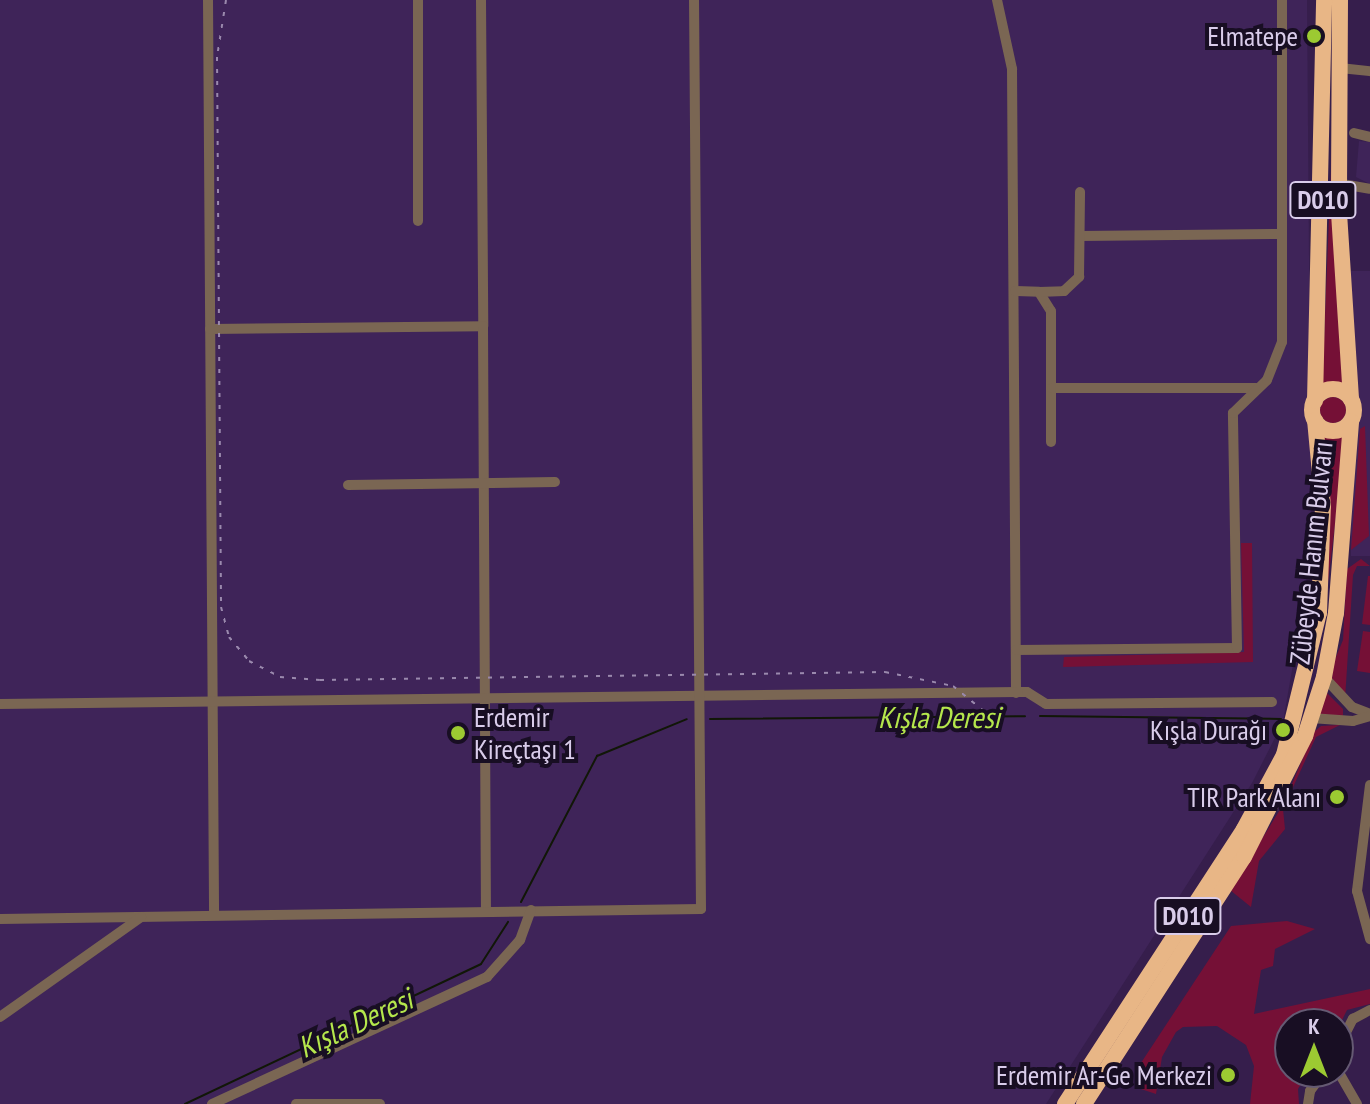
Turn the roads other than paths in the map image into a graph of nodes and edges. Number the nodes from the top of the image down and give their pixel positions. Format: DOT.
graph roads {
  1 [pos="208,0"];
  2 [pos="418,0"];
  3 [pos="481,0"];
  4 [pos="694,0"];
  5 [pos="997,0"];
  6 [pos="1282,0"];
  7 [pos="1324,0"];
  8 [pos="1340,0"];
  9 [pos="1340,68"];
  10 [pos="1370,71"];
  11 [pos="1354,133"];
  12 [pos="1370,137"];
  13 [pos="1342,184"];
  14 [pos="1370,189"];
  15 [pos="1080,192"];
  16 [pos="418,221"];
  17 [pos="1282,234"];
  18 [pos="1080,236"];
  19 [pos="1015,291"];
  20 [pos="1039,292"];
  21 [pos="483,326"];
  22 [pos="210,329"];
  23 [pos="1052,388"];
  24 [pos="1256,388"];
  25 [pos="1351,400"];
  26 [pos="1315,401"];
  27 [pos="1315,420"];
  28 [pos="1351,422"];
  29 [pos="1051,442"];
  30 [pos="555,482"];
  31 [pos="485,484"];
  32 [pos="348,485"];
  33 [pos="1016,650"];
  34 [pos="1324,677"];
  35 [pos="1016,693"];
  36 [pos="698,696"];
  37 [pos="487,698"];
  38 [pos="213,699"];
  39 [pos="1272,702"];
  40 [pos="0,704"];
  41 [pos="1370,715"];
  42 [pos="1311,718"];
  43 [pos="1370,785"];
  44 [pos="1366,843"];
  45 [pos="531,910"];
  46 [pos="486,911"];
  47 [pos="214,915"];
  48 [pos="143,916"];
  49 [pos="0,919"];
  50 [pos="1370,939"];
  51 [pos="0,1017"];
  52 [pos="212,1104"];
  53 [pos="296,1104"];
  54 [pos="380,1104"];
  55 [pos="1065,1104"];
  56 [pos="1084,1104"];
  1 -- 22 [label="street"];
  2 -- 16 [label="street"];
  3 -- 21 [label="street"];
  4 -- 36 [label="street"];
  5 -- 19 [label="street"];
  6 -- 17 [label="street"];
  7 -- 26 [label="highway, Zübeyde Hanım Bulvarı / D010"];
  8 -- 9 [label="highway, Zübeyde Hanım Bulvarı / D010"];
  9 -- 10 [label="street"];
  9 -- 13 [label="highway, Zübeyde Hanım Bulvarı / D010"];
  11 -- 12 [label="street"];
  13 -- 14 [label="street"];
  13 -- 25 [label="highway, Zübeyde Hanım Bulvarı / D010"];
  15 -- 18 [label="street"];
  17 -- 18 [label="street"];
  17 -- 24 [label="street"];
  18 -- 20 [label="street"];
  19 -- 20 [label="street"];
  19 -- 33 [label="street"];
  20 -- 23 [label="street"];
  21 -- 22 [label="street"];
  21 -- 31 [label="street"];
  22 -- 38 [label="street"];
  23 -- 24 [label="street"];
  23 -- 29 [label="street"];
  24 -- 33 [label="street"];
  25 -- 26 [label="highway, Zübeyde Hanım Bulvarı"];
  25 -- 28 [label="highway, Zübeyde Hanım Bulvarı / D010"];
  26 -- 27 [label="highway, Zübeyde Hanım Bulvarı / D010"];
  27 -- 28 [label="highway, Zübeyde Hanım Bulvarı"];
  27 -- 55 [label="highway, Zübeyde Hanım Bulvarı / D010"];
  28 -- 34 [label="highway, Zübeyde Hanım Bulvarı / D010"];
  30 -- 31 [label="street"];
  31 -- 32 [label="street"];
  31 -- 37 [label="street"];
  33 -- 35 [label="street"];
  34 -- 41 [label="street"];
  34 -- 42 [label="highway, Zübeyde Hanım Bulvarı / D010"];
  35 -- 36 [label="street"];
  35 -- 39 [label="street"];
  36 -- 37 [label="street"];
  36 -- 45 [label="street"];
  37 -- 38 [label="street"];
  37 -- 46 [label="street"];
  38 -- 40 [label="street"];
  38 -- 47 [label="street"];
  41 -- 42 [label="street"];
  42 -- 56 [label="highway, Zübeyde Hanım Bulvarı / D010"];
  43 -- 44 [label="street"];
  44 -- 50 [label="street"];
  45 -- 46 [label="street"];
  45 -- 52 [label="street"];
  46 -- 47 [label="street"];
  47 -- 48 [label="street"];
  48 -- 49 [label="street"];
  48 -- 51 [label="street"];
  53 -- 54 [label="street"];
}
